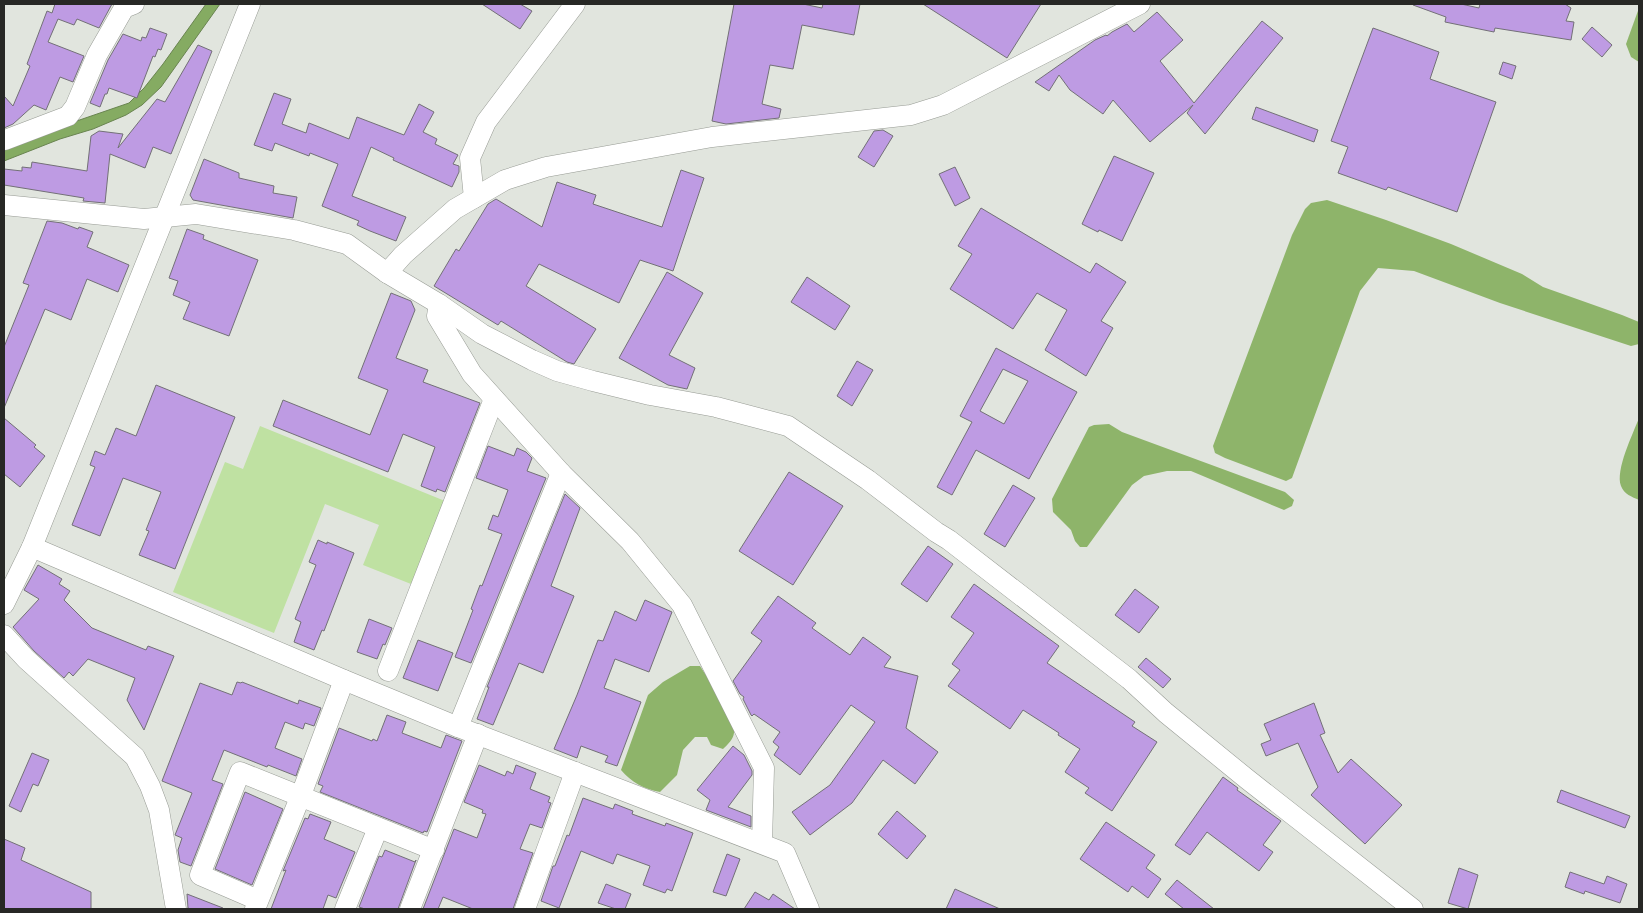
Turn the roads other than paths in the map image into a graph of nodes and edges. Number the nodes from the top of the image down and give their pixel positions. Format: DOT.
graph roads {
  1 [pos="134,4"];
  2 [pos="250,4"];
  3 [pos="575,4"];
  4 [pos="1140,4"];
  5 [pos="5,140"];
  6 [pos="474,198"];
  7 [pos="4,205"];
  8 [pos="164,218"];
  9 [pos="387,272"];
  10 [pos="439,304"];
  11 [pos="494,399"];
  12 [pos="561,473"];
  13 [pos="32,547"];
  14 [pos="4,604"];
  15 [pos="4,635"];
  16 [pos="388,671"];
  17 [pos="344,680"];
  18 [pos="458,727"];
  19 [pos="478,734"];
  20 [pos="575,772"];
  21 [pos="301,795"];
  22 [pos="378,828"];
  23 [pos="762,843"];
  24 [pos="434,850"];
  25 [pos="256,905"];
  26 [pos="176,909"];
  27 [pos="345,909"];
  28 [pos="410,909"];
  29 [pos="525,909"];
  30 [pos="809,909"];
  31 [pos="1413,909"];
  1 -- 5 [label="street"];
  2 -- 8 [label="street"];
  3 -- 6 [label="street"];
  4 -- 6 [label="street"];
  6 -- 9 [label="street"];
  7 -- 8 [label="street"];
  8 -- 9 [label="street"];
  8 -- 13 [label="street"];
  9 -- 10 [label="street"];
  10 -- 11 [label="street"];
  10 -- 31 [label="street"];
  11 -- 12 [label="street"];
  11 -- 16 [label="street"];
  12 -- 18 [label="street"];
  12 -- 23 [label="street"];
  13 -- 14 [label="street"];
  13 -- 17 [label="street"];
  15 -- 26 [label="street"];
  17 -- 18 [label="street"];
  17 -- 21 [label="street"];
  18 -- 19 [label="street"];
  19 -- 20 [label="street"];
  19 -- 24 [label="street"];
  20 -- 23 [label="street"];
  20 -- 29 [label="street"];
  21 -- 22 [label="street"];
  21 -- 25 [label="street"];
  21 -- 25 [label="street"];
  22 -- 24 [label="street"];
  22 -- 27 [label="street"];
  23 -- 30 [label="street"];
  24 -- 28 [label="street"];
}
